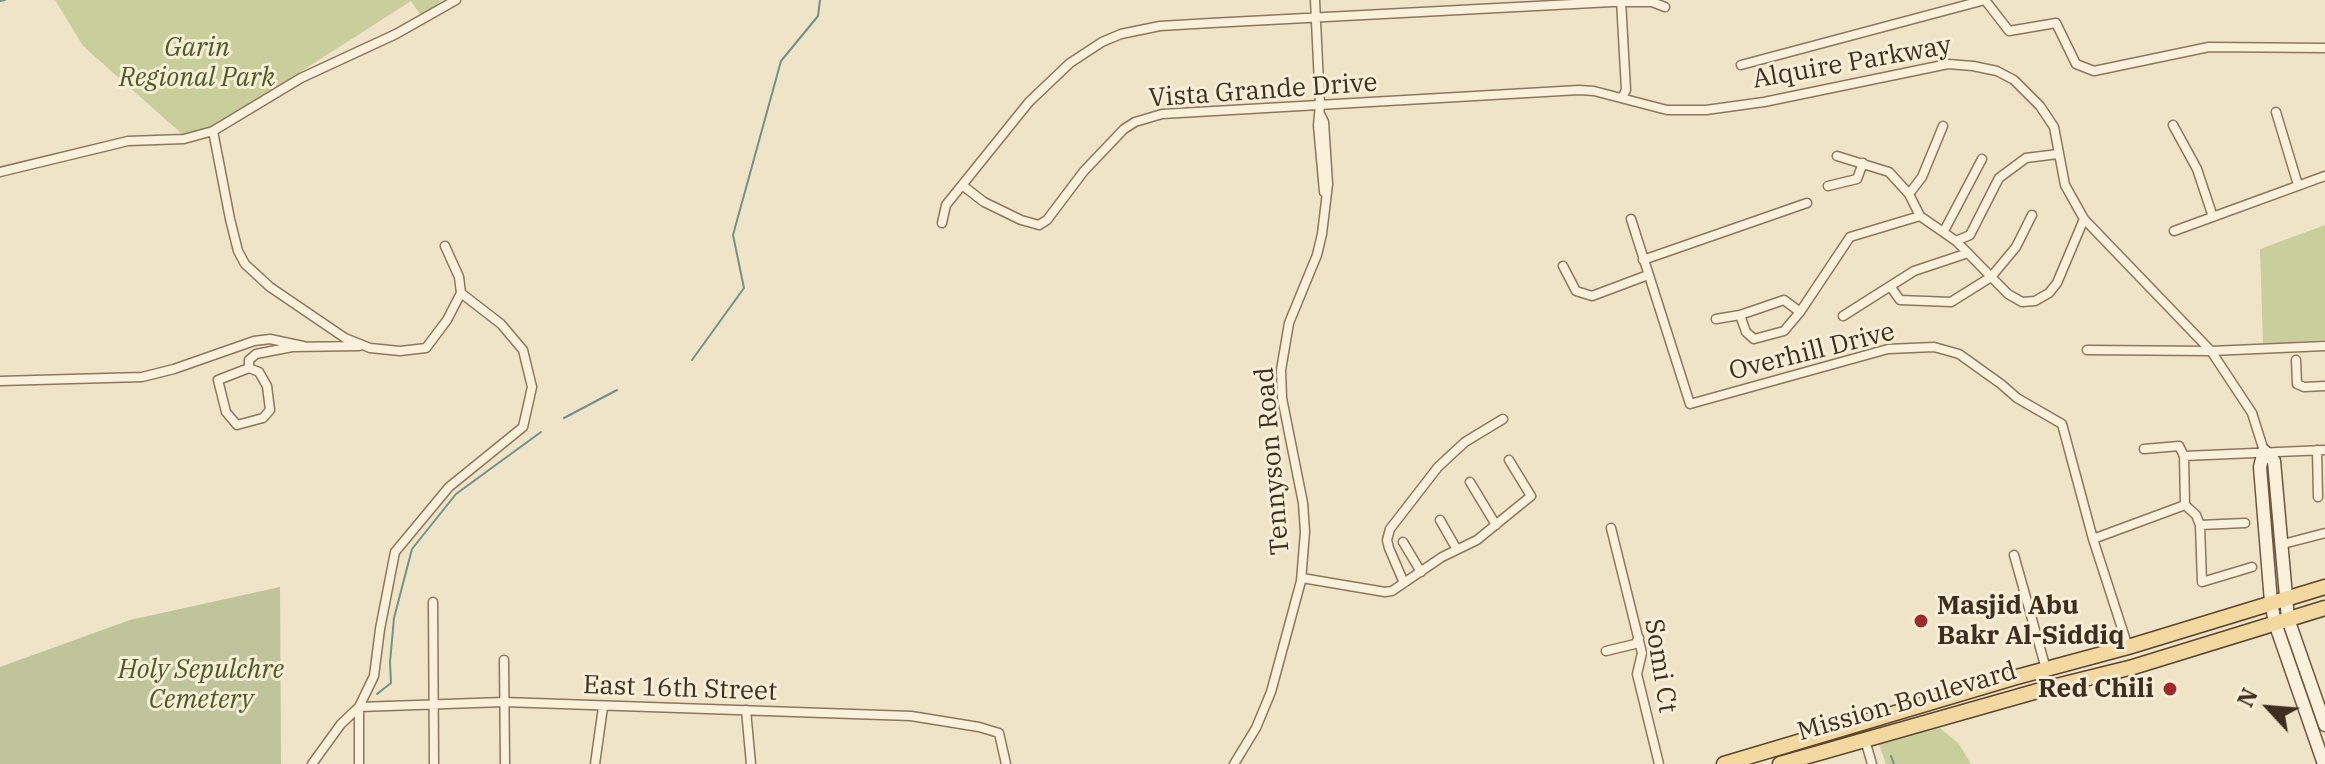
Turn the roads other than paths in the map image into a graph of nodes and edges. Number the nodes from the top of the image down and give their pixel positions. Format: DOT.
graph roads {
  1 [pos="456,0"];
  2 [pos="1315,0"];
  3 [pos="1622,1"];
  4 [pos="1665,7"];
  5 [pos="1316,18"];
  6 [pos="2325,48"];
  7 [pos="1741,65"];
  8 [pos="1622,98"];
  9 [pos="1320,110"];
  10 [pos="2276,112"];
  11 [pos="2173,125"];
  12 [pos="1943,126"];
  13 [pos="213,131"];
  14 [pos="2058,154"];
  15 [pos="1837,156"];
  16 [pos="1982,159"];
  17 [pos="1863,163"];
  18 [pos="0,172"];
  19 [pos="2325,176"];
  20 [pos="962,185"];
  21 [pos="2298,185"];
  22 [pos="1828,186"];
  23 [pos="1909,194"];
  24 [pos="1807,203"];
  25 [pos="2032,215"];
  26 [pos="1920,216"];
  27 [pos="2213,217"];
  28 [pos="1631,219"];
  29 [pos="2084,219"];
  30 [pos="942,223"];
  31 [pos="1944,231"];
  32 [pos="2174,231"];
  33 [pos="1956,241"];
  34 [pos="445,246"];
  35 [pos="1968,253"];
  36 [pos="1643,260"];
  37 [pos="1563,266"];
  38 [pos="1648,275"];
  39 [pos="1991,277"];
  40 [pos="1890,286"];
  41 [pos="461,293"];
  42 [pos="1800,312"];
  43 [pos="1740,315"];
  44 [pos="1843,316"];
  45 [pos="1716,319"];
  46 [pos="303,346"];
  47 [pos="364,346"];
  48 [pos="2325,346"];
  49 [pos="2087,350"];
  50 [pos="2211,351"];
  51 [pos="2296,360"];
  52 [pos="249,368"];
  53 [pos="0,381"];
  54 [pos="2325,386"];
  55 [pos="1503,419"];
  56 [pos="2144,449"];
  57 [pos="2321,450"];
  58 [pos="2264,451"];
  59 [pos="2184,456"];
  60 [pos="1509,460"];
  61 [pos="1470,482"];
  62 [pos="2318,497"];
  63 [pos="2185,505"];
  64 [pos="1440,520"];
  65 [pos="2245,523"];
  66 [pos="1496,525"];
  67 [pos="2200,525"];
  68 [pos="1611,528"];
  69 [pos="2325,533"];
  70 [pos="2093,539"];
  71 [pos="1403,542"];
  72 [pos="2283,544"];
  73 [pos="1456,548"];
  74 [pos="2014,555"];
  75 [pos="2252,567"];
  76 [pos="1421,572"];
  77 [pos="1302,578"];
  78 [pos="1404,583"];
  79 [pos="2325,587"];
  80 [pos="2278,600"];
  81 [pos="433,602"];
  82 [pos="2325,608"];
  83 [pos="2282,621"];
  84 [pos="1639,638"];
  85 [pos="2128,647"];
  86 [pos="1606,651"];
  87 [pos="504,660"];
  88 [pos="2046,669"];
  89 [pos="504,702"];
  90 [pos="435,706"];
  91 [pos="359,707"];
  92 [pos="603,707"];
  93 [pos="746,710"];
  94 [pos="2325,725"];
  95 [pos="1865,740"];
  96 [pos="312,764"];
  97 [pos="359,764"];
  98 [pos="434,764"];
  99 [pos="505,764"];
  100 [pos="595,764"];
  101 [pos="751,764"];
  102 [pos="1006,764"];
  103 [pos="1234,764"];
  104 [pos="1659,764"];
  105 [pos="1724,764"];
  106 [pos="1780,764"];
  107 [pos="1872,764"];
  108 [pos="2324,764"];
  1 -- 13 [label="street"];
  2 -- 5 [label="street, Tennyson Road"];
  3 -- 4 [label="street"];
  3 -- 5 [label="street"];
  3 -- 8 [label="street"];
  5 -- 9 [label="street, Tennyson Road"];
  5 -- 20 [label="street"];
  6 -- 7 [label="street"];
  8 -- 9 [label="street, Vista Grande Drive"];
  8 -- 14 [label="street, Alquire Parkway"];
  9 -- 20 [label="street, Vista Grande Drive"];
  9 -- 77 [label="street, Tennyson Road"];
  10 -- 21 [label="street"];
  11 -- 27 [label="street"];
  12 -- 23 [label="street"];
  13 -- 18 [label="street"];
  13 -- 47 [label="street"];
  14 -- 29 [label="street, Alquire Parkway"];
  14 -- 33 [label="street"];
  15 -- 17 [label="street"];
  16 -- 31 [label="street"];
  17 -- 22 [label="street"];
  17 -- 23 [label="street"];
  19 -- 21 [label="street"];
  20 -- 30 [label="street"];
  21 -- 27 [label="street"];
  23 -- 26 [label="street"];
  24 -- 36 [label="street"];
  25 -- 39 [label="street"];
  26 -- 31 [label="street"];
  26 -- 42 [label="street"];
  27 -- 32 [label="street"];
  28 -- 36 [label="street, Overhill Drive"];
  29 -- 39 [label="street"];
  29 -- 50 [label="street, Alquire Parkway"];
  31 -- 33 [label="street"];
  33 -- 35 [label="street"];
  34 -- 41 [label="street"];
  35 -- 39 [label="street"];
  35 -- 40 [label="street"];
  36 -- 38 [label="street, Overhill Drive"];
  37 -- 38 [label="street"];
  38 -- 70 [label="street, Overhill Drive"];
  39 -- 40 [label="street"];
  40 -- 44 [label="street"];
  41 -- 47 [label="street"];
  41 -- 91 [label="street"];
  42 -- 43 [label="street"];
  42 -- 43 [label="street"];
  43 -- 45 [label="street"];
  46 -- 47 [label="street"];
  46 -- 52 [label="street"];
  46 -- 53 [label="street"];
  48 -- 50 [label="street"];
  49 -- 50 [label="street"];
  50 -- 58 [label="street, Alquire Parkway"];
  51 -- 54 [label="street"];
  52 -- 52 [label="street"];
  55 -- 78 [label="street"];
  56 -- 59 [label="street"];
  57 -- 58 [label="street"];
  57 -- 62 [label="street"];
  58 -- 59 [label="street"];
  58 -- 72 [label="main road, Alquire Parkway"];
  58 -- 80 [label="main road, Alquire Parkway"];
  59 -- 63 [label="street"];
  60 -- 66 [label="street"];
  61 -- 66 [label="street"];
  63 -- 67 [label="street"];
  63 -- 70 [label="street"];
  64 -- 73 [label="street"];
  65 -- 67 [label="street"];
  66 -- 73 [label="street"];
  67 -- 75 [label="street"];
  68 -- 84 [label="street, Somi Ct"];
  69 -- 72 [label="street"];
  70 -- 85 [label="street, Overhill Drive"];
  71 -- 76 [label="street"];
  72 -- 80 [label="main road, Alquire Parkway"];
  73 -- 76 [label="street"];
  74 -- 88 [label="street"];
  76 -- 78 [label="street"];
  77 -- 78 [label="street"];
  77 -- 103 [label="street, Tennyson Road"];
  79 -- 80 [label="main road, Mission Boulevard"];
  80 -- 83 [label="main road"];
  80 -- 85 [label="main road, Mission Boulevard"];
  81 -- 90 [label="street"];
  82 -- 83 [label="main road, Mission Boulevard"];
  83 -- 94 [label="main road"];
  83 -- 95 [label="main road, Mission Boulevard"];
  83 -- 108 [label="main road"];
  84 -- 86 [label="street"];
  84 -- 104 [label="street, Somi Ct"];
  85 -- 88 [label="main road, Mission Boulevard"];
  87 -- 89 [label="street"];
  88 -- 105 [label="main road, Mission Boulevard"];
  89 -- 90 [label="street, East 16th Street"];
  89 -- 92 [label="street, East 16th Street"];
  89 -- 99 [label="street"];
  90 -- 91 [label="street, East 16th Street"];
  90 -- 98 [label="street"];
  91 -- 96 [label="street"];
  91 -- 97 [label="street"];
  92 -- 93 [label="street, East 16th Street"];
  92 -- 100 [label="street"];
  93 -- 101 [label="street"];
  93 -- 102 [label="street, East 16th Street"];
  95 -- 106 [label="main road, Mission Boulevard"];
  95 -- 107 [label="street"];
}
